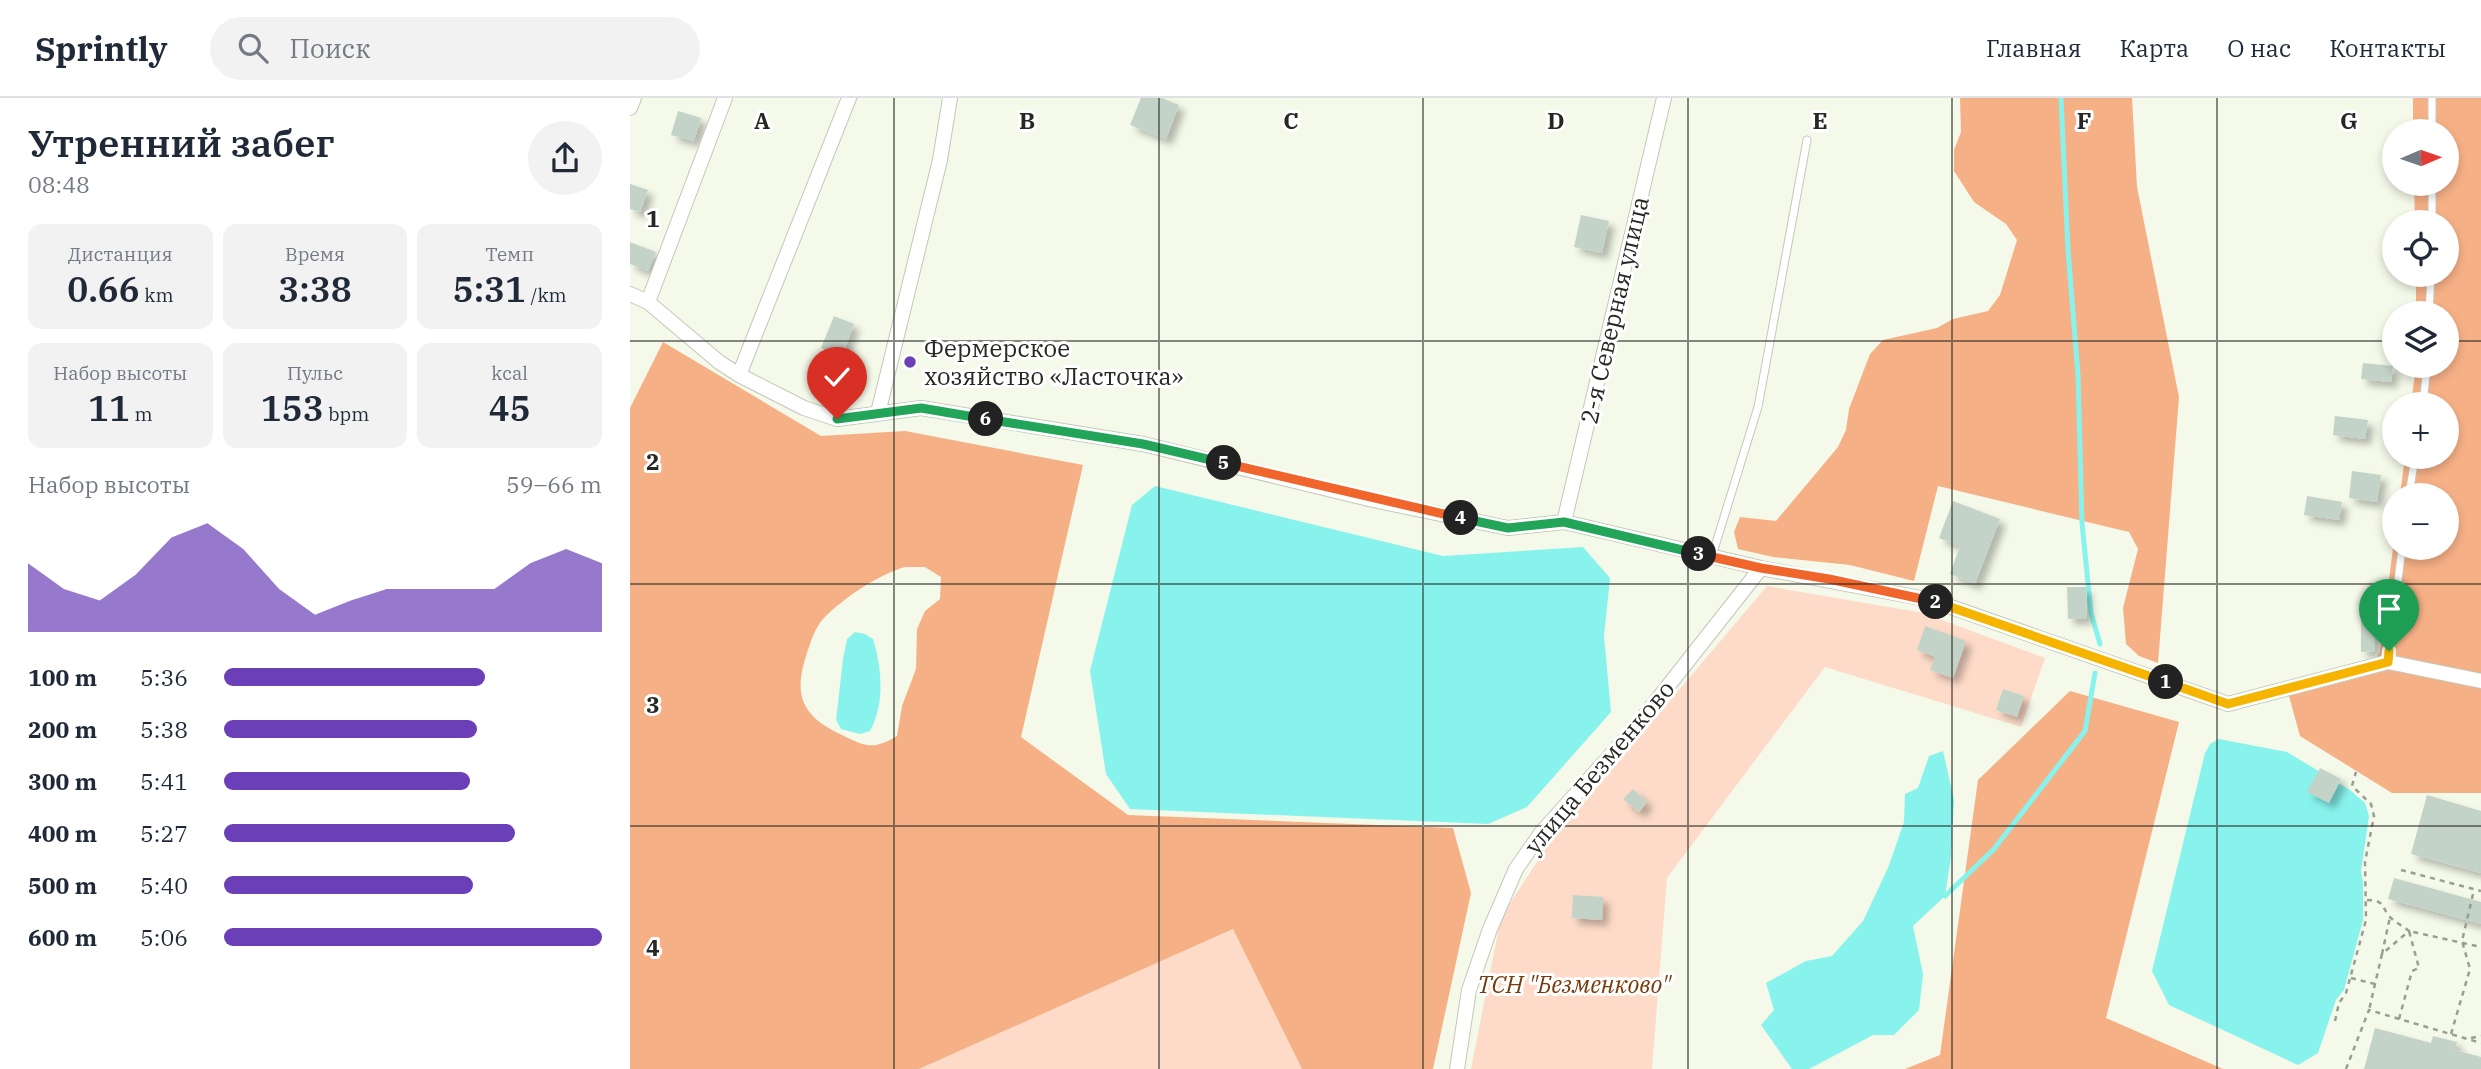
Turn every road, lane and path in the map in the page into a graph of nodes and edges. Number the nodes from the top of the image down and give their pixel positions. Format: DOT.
graph roads {
  1 [pos="634,98"];
  2 [pos="725,98"];
  3 [pos="849,98"];
  4 [pos="950,98"];
  5 [pos="1664,98"];
  6 [pos="2432,98"];
  7 [pos="630,108"];
  8 [pos="2432,119"];
  9 [pos="1807,140"];
  10 [pos="630,294"];
  11 [pos="648,302"];
  12 [pos="739,375"];
  13 [pos="878,413"];
  14 [pos="1564,522"];
  15 [pos="1712,557"];
  16 [pos="2401,560"];
  17 [pos="1761,568"];
  18 [pos="2388,662"];
  19 [pos="2481,681"];
  20 [pos="2356,772"];
  21 [pos="2401,870"];
  22 [pos="2474,890"];
  23 [pos="2481,891"];
  24 [pos="2367,900"];
  25 [pos="2390,917"];
  26 [pos="2409,930"];
  27 [pos="2462,942"];
  28 [pos="2481,947"];
  29 [pos="2382,954"];
  30 [pos="2349,978"];
  31 [pos="2375,984"];
  32 [pos="2369,1010"];
  33 [pos="2399,1019"];
  34 [pos="2335,1021"];
  35 [pos="2451,1034"];
  36 [pos="2481,1036"];
  37 [pos="2469,1039"];
  38 [pos="2481,1043"];
  39 [pos="1457,1069"];
  40 [pos="2346,1069"];
  1 -- 7 [label="street"];
  2 -- 11 [label="street"];
  3 -- 12 [label="street"];
  4 -- 13 [label="street"];
  5 -- 14 [label="street, 2-я Северная улица"];
  6 -- 8 [label="lane"];
  9 -- 15 [label="lane"];
  10 -- 11 [label="street"];
  11 -- 12 [label="street"];
  12 -- 13 [label="street"];
  13 -- 14 [label="street"];
  14 -- 15 [label="street"];
  15 -- 17 [label="street"];
  16 -- 18 [label="lane"];
  17 -- 18 [label="street"];
  17 -- 39 [label="street, улица Безменково"];
  18 -- 19 [label="street"];
  20 -- 24 [label="path"];
  21 -- 22 [label="path"];
  22 -- 23 [label="path"];
  22 -- 27 [label="path"];
  24 -- 25 [label="path"];
  24 -- 30 [label="path"];
  25 -- 26 [label="path"];
  25 -- 29 [label="path"];
  26 -- 27 [label="path"];
  26 -- 29 [label="path"];
  26 -- 33 [label="path"];
  27 -- 28 [label="path"];
  27 -- 35 [label="path"];
  29 -- 31 [label="path"];
  30 -- 31 [label="path"];
  30 -- 34 [label="path"];
  31 -- 32 [label="path"];
  32 -- 33 [label="path"];
  32 -- 40 [label="path"];
  33 -- 35 [label="path"];
  35 -- 37 [label="path"];
  36 -- 37 [label="path"];
  37 -- 38 [label="path"];
}
